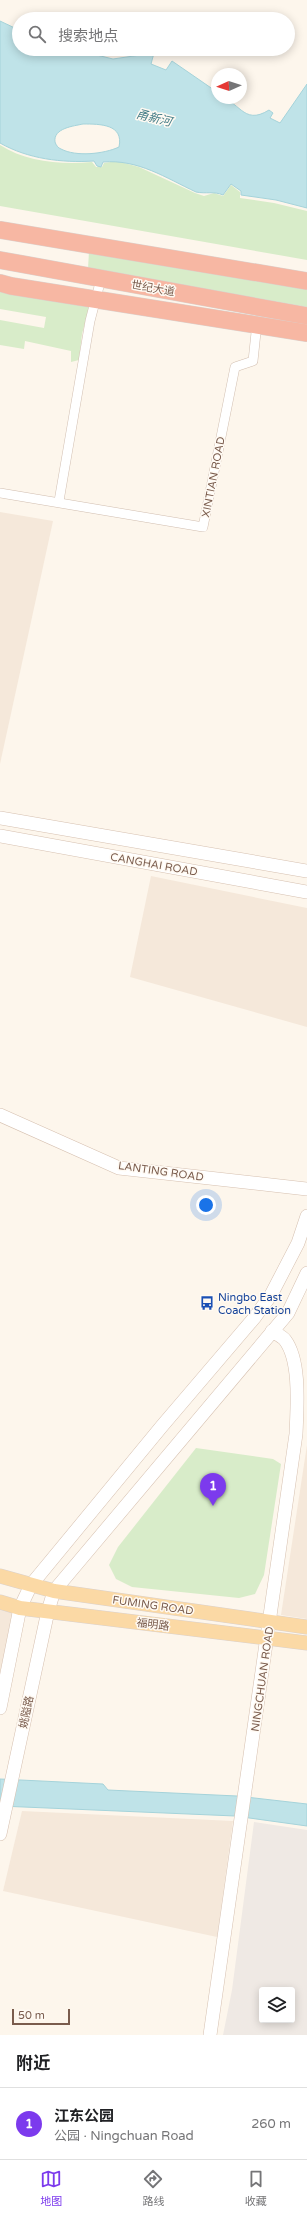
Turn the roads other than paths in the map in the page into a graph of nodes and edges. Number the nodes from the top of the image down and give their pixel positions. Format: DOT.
graph roads {
  1 [pos="0,230"];
  2 [pos="0,260"];
  3 [pos="101,278"];
  4 [pos="307,281"];
  5 [pos="0,283"];
  6 [pos="96,300"];
  7 [pos="258,307"];
  8 [pos="307,316"];
  9 [pos="256,325"];
  10 [pos="307,333"];
  11 [pos="0,493"];
  12 [pos="59,501"];
  13 [pos="0,818"];
  14 [pos="0,836"];
  15 [pos="307,871"];
  16 [pos="307,892"];
  17 [pos="0,1115"];
  18 [pos="307,1189"];
  19 [pos="307,1216"];
  20 [pos="307,1273"];
  21 [pos="272,1332"];
  22 [pos="0,1576"];
  23 [pos="31,1584"];
  24 [pos="54,1591"];
  25 [pos="0,1602"];
  26 [pos="20,1608"];
  27 [pos="48,1611"];
  28 [pos="270,1622"];
  29 [pos="307,1627"];
  30 [pos="268,1638"];
  31 [pos="307,1643"];
  32 [pos="0,1708"];
  33 [pos="0,1834"];
  34 [pos="210,2035"];
  1 -- 4 [label="highway"];
  2 -- 3 [label="highway, 世纪大道"];
  3 -- 6 [label="street"];
  3 -- 7 [label="highway, 世纪大道"];
  5 -- 6 [label="highway"];
  6 -- 9 [label="highway"];
  6 -- 12 [label="street"];
  7 -- 8 [label="highway, 世纪大道"];
  7 -- 9 [label="street, XINTIAN ROAD"];
  9 -- 10 [label="highway"];
  9 -- 12 [label="street, XINTIAN ROAD"];
  11 -- 12 [label="street, XINTIAN ROAD"];
  13 -- 15 [label="main road, CANGHAI ROAD"];
  14 -- 16 [label="main road, CANGHAI ROAD"];
  17 -- 18 [label="main road, LANTING ROAD"];
  19 -- 23 [label="main road"];
  20 -- 21 [label="main road"];
  21 -- 24 [label="main road"];
  21 -- 28 [label="main road, NINGCHUAN ROAD"];
  22 -- 23 [label="main road, FUMING ROAD"];
  23 -- 24 [label="main road, FUMING ROAD"];
  23 -- 26 [label="main road"];
  24 -- 27 [label="main road, 姚隘路"];
  24 -- 28 [label="main road, FUMING ROAD"];
  25 -- 26 [label="main road, 福明路"];
  26 -- 27 [label="main road, 福明路"];
  26 -- 32 [label="main road"];
  27 -- 30 [label="main road, 福明路"];
  27 -- 33 [label="main road, 姚隘路"];
  28 -- 29 [label="main road, FUMING ROAD"];
  28 -- 30 [label="main road, NINGCHUAN ROAD"];
  30 -- 31 [label="main road, 福明路"];
  30 -- 34 [label="main road, NINGCHUAN ROAD"];
}
